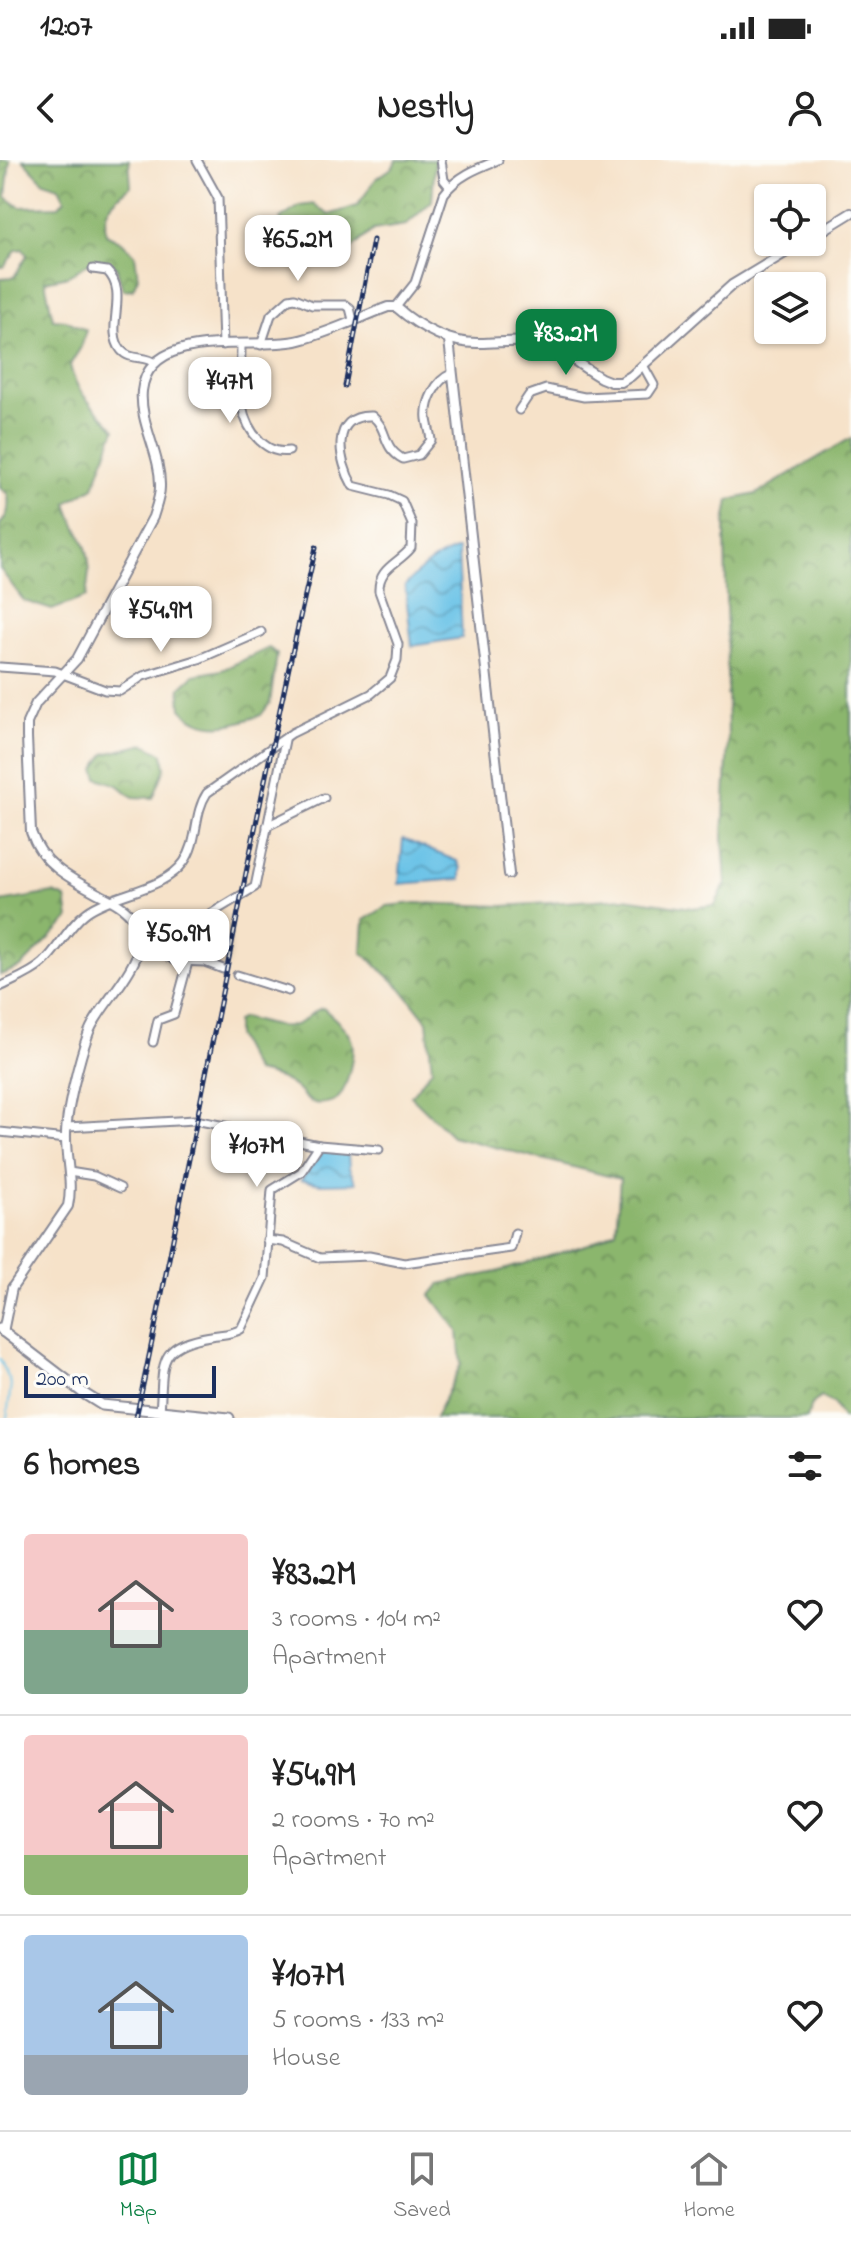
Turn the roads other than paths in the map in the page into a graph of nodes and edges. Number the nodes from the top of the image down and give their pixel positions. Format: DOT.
graph roads {
  1 [pos="197,160"];
  2 [pos="441,160"];
  3 [pos="498,160"];
  4 [pos="449,186"];
  5 [pos="851,213"];
  6 [pos="826,228"];
  7 [pos="780,256"];
  8 [pos="93,269"];
  9 [pos="396,307"];
  10 [pos="353,320"];
  11 [pos="449,340"];
  12 [pos="223,345"];
  13 [pos="241,345"];
  14 [pos="261,345"];
  15 [pos="155,363"];
  16 [pos="644,367"];
  17 [pos="451,374"];
  18 [pos="519,410"];
  19 [pos="289,451"];
  20 [pos="261,632"];
  21 [pos="0,667"];
  22 [pos="63,674"];
  23 [pos="285,740"];
  24 [pos="324,798"];
  25 [pos="267,826"];
  26 [pos="509,874"];
  27 [pos="111,900"];
  28 [pos="146,947"];
  29 [pos="188,962"];
  30 [pos="223,969"];
  31 [pos="237,975"];
  32 [pos="0,987"];
  33 [pos="288,991"];
  34 [pos="153,1042"];
  35 [pos="67,1127"];
  36 [pos="0,1132"];
  37 [pos="66,1139"];
  38 [pos="319,1145"];
  39 [pos="379,1150"];
  40 [pos="69,1172"];
  41 [pos="120,1188"];
  42 [pos="515,1233"];
  43 [pos="267,1240"];
  44 [pos="2,1331"];
  45 [pos="160,1412"];
  46 [pos="229,1418"];
  1 -- 12 [label="street"];
  2 -- 4 [label="street"];
  3 -- 4 [label="street"];
  4 -- 9 [label="street"];
  5 -- 6 [label="street"];
  7 -- 16 [label="street"];
  8 -- 15 [label="street"];
  9 -- 10 [label="street"];
  9 -- 11 [label="street"];
  10 -- 14 [label="street"];
  10 -- 14 [label="street"];
  11 -- 16 [label="street"];
  11 -- 17 [label="street"];
  12 -- 13 [label="street"];
  12 -- 15 [label="street"];
  13 -- 14 [label="street"];
  13 -- 19 [label="street"];
  15 -- 22 [label="street"];
  16 -- 18 [label="street"];
  17 -- 23 [label="street"];
  17 -- 26 [label="street"];
  20 -- 22 [label="street"];
  21 -- 22 [label="street"];
  22 -- 27 [label="street"];
  23 -- 25 [label="street"];
  23 -- 27 [label="street"];
  24 -- 25 [label="street"];
  25 -- 28 [label="street"];
  27 -- 28 [label="street"];
  27 -- 32 [label="street"];
  28 -- 29 [label="street"];
  28 -- 35 [label="street"];
  29 -- 30 [label="street"];
  29 -- 34 [label="street"];
  31 -- 33 [label="street"];
  35 -- 37 [label="street"];
  35 -- 38 [label="street"];
  36 -- 37 [label="street"];
  37 -- 40 [label="street"];
  38 -- 39 [label="street"];
  38 -- 43 [label="street"];
  40 -- 41 [label="street"];
  40 -- 44 [label="street"];
  42 -- 43 [label="street"];
  43 -- 45 [label="street"];
  44 -- 45 [label="main road"];
  45 -- 46 [label="main road"];
}
